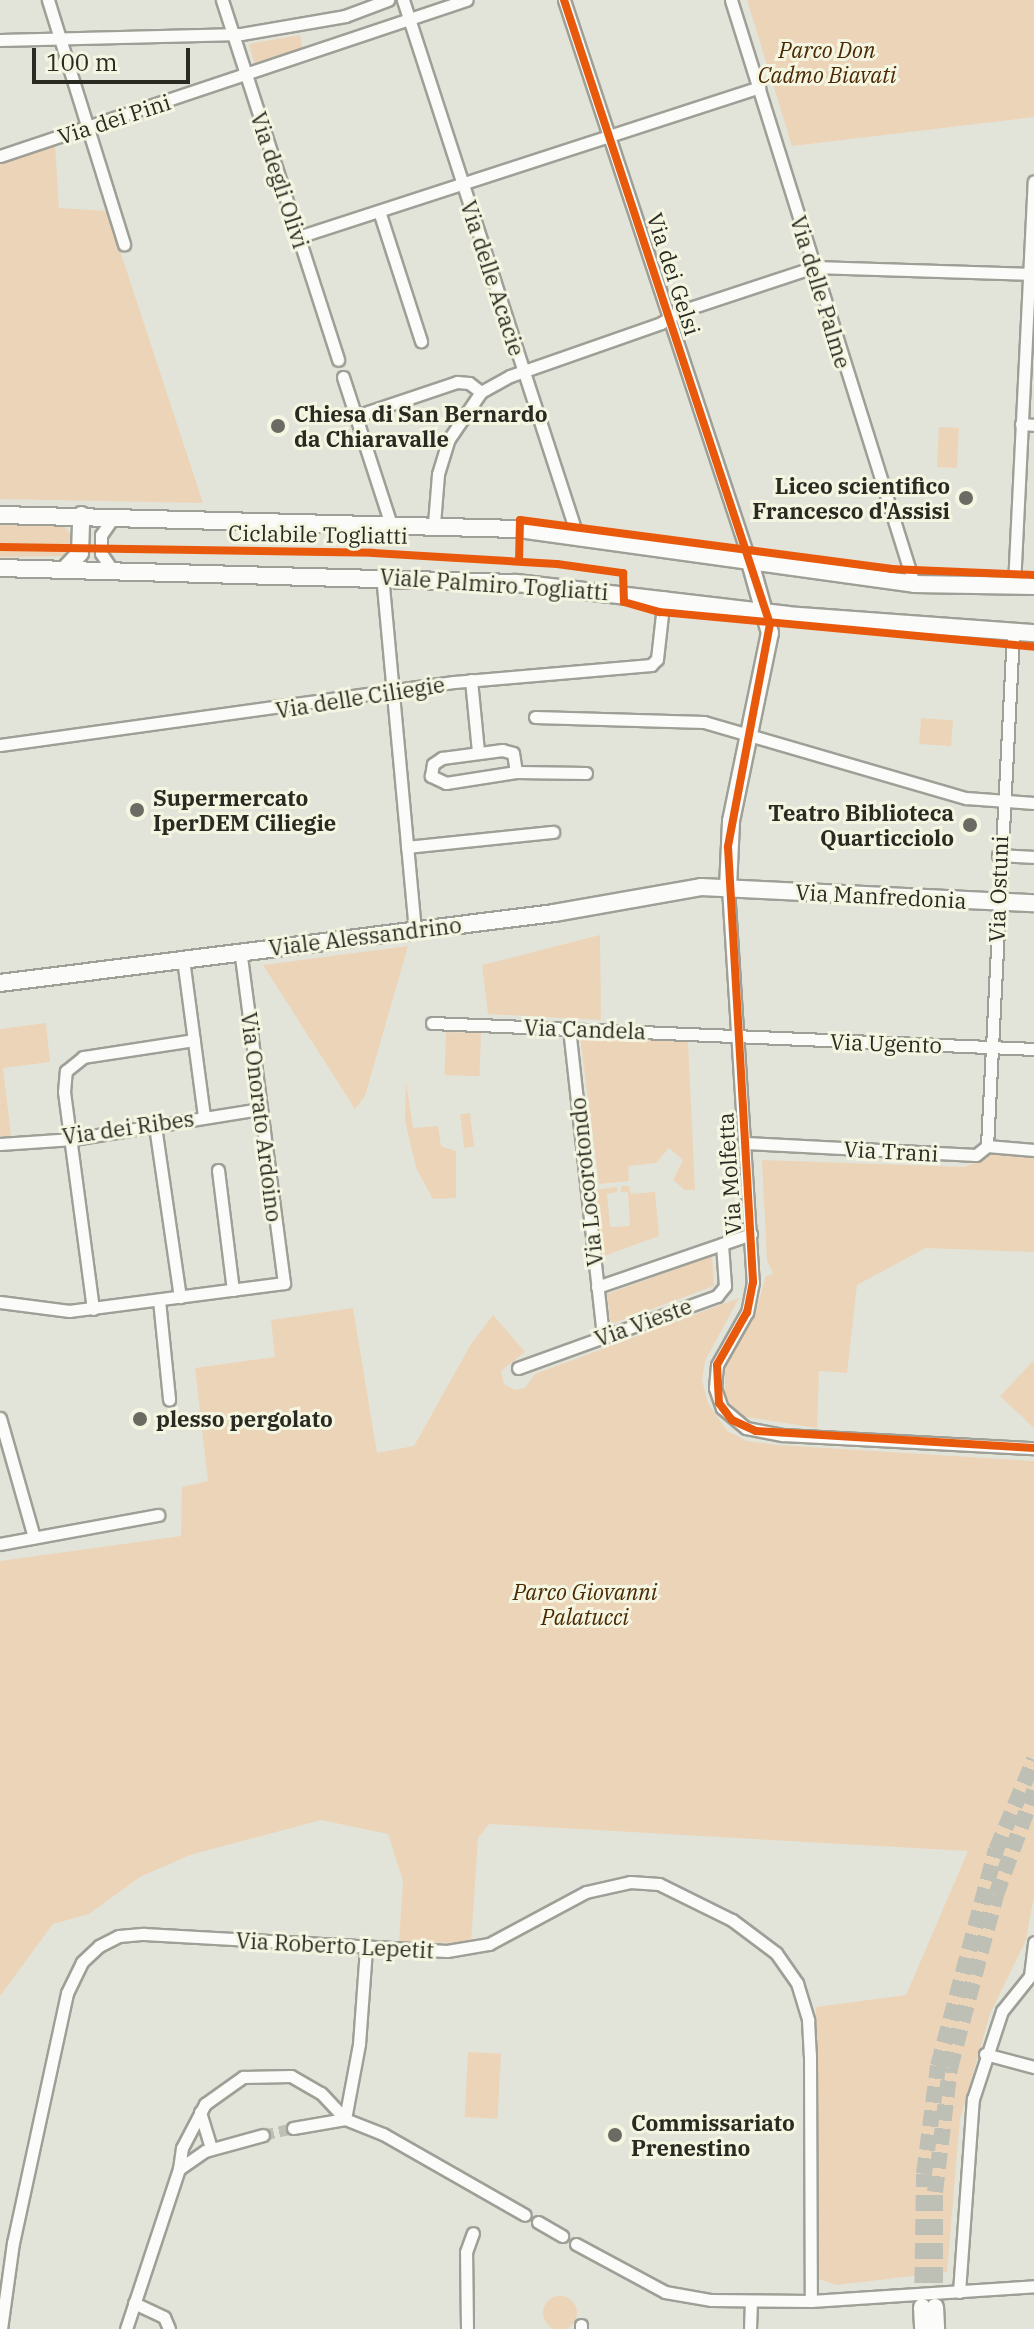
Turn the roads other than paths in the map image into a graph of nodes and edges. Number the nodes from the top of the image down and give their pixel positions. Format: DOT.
graph roads {
  1 [pos="48,0"];
  2 [pos="222,0"];
  3 [pos="388,0"];
  4 [pos="403,0"];
  5 [pos="467,0"];
  6 [pos="564,0"];
  7 [pos="731,0"];
  8 [pos="410,20"];
  9 [pos="234,35"];
  10 [pos="0,40"];
  11 [pos="62,41"];
  12 [pos="247,77"];
  13 [pos="759,87"];
  14 [pos="89,127"];
  15 [pos="609,134"];
  16 [pos="0,156"];
  17 [pos="1034,181"];
  18 [pos="462,183"];
  19 [pos="379,211"];
  20 [pos="298,237"];
  21 [pos="124,244"];
  22 [pos="814,267"];
  23 [pos="1032,274"];
  24 [pos="669,316"];
  25 [pos="421,341"];
  26 [pos="338,360"];
  27 [pos="523,372"];
  28 [pos="343,377"];
  29 [pos="481,392"];
  30 [pos="356,416"];
  31 [pos="1028,424"];
  32 [pos="0,515"];
  33 [pos="81,515"];
  34 [pos="117,515"];
  35 [pos="388,515"];
  36 [pos="434,517"];
  37 [pos="577,535"];
  38 [pos="749,559"];
  39 [pos="67,567"];
  40 [pos="0,568"];
  41 [pos="111,568"];
  42 [pos="382,575"];
  43 [pos="914,584"];
  44 [pos="1014,585"];
  45 [pos="1034,586"];
  46 [pos="664,597"];
  47 [pos="767,612"];
  48 [pos="1013,632"];
  49 [pos="1034,633"];
  50 [pos="471,680"];
  51 [pos="392,694"];
  52 [pos="535,717"];
  53 [pos="750,736"];
  54 [pos="0,745"];
  55 [pos="478,752"];
  56 [pos="516,772"];
  57 [pos="586,773"];
  58 [pos="1003,800"];
  59 [pos="1034,803"];
  60 [pos="553,832"];
  61 [pos="407,847"];
  62 [pos="998,855"];
  63 [pos="1034,857"];
  64 [pos="728,888"];
  65 [pos="997,901"];
  66 [pos="1034,903"];
  67 [pos="415,930"];
  68 [pos="240,951"];
  69 [pos="183,959"];
  70 [pos="0,983"];
  71 [pos="432,1023"];
  72 [pos="569,1028"];
  73 [pos="738,1035"];
  74 [pos="194,1040"];
  75 [pos="992,1047"];
  76 [pos="1034,1049"];
  77 [pos="255,1110"];
  78 [pos="204,1116"];
  79 [pos="155,1126"];
  80 [pos="73,1139"];
  81 [pos="746,1143"];
  82 [pos="0,1144"];
  83 [pos="987,1146"];
  84 [pos="1034,1150"];
  85 [pos="218,1170"];
  86 [pos="751,1234"];
  87 [pos="722,1244"];
  88 [pos="597,1287"];
  89 [pos="233,1290"];
  90 [pos="180,1297"];
  91 [pos="159,1300"];
  92 [pos="0,1302"];
  93 [pos="93,1309"];
  94 [pos="603,1336"];
  95 [pos="518,1368"];
  96 [pos="169,1399"];
  97 [pos="0,1418"];
  98 [pos="1034,1448"];
  99 [pos="158,1515"];
  100 [pos="34,1537"];
  101 [pos="0,1544"];
  102 [pos="1034,1943"];
  103 [pos="366,1948"];
  104 [pos="1032,1976"];
  105 [pos="985,2054"];
  106 [pos="1034,2067"];
  107 [pos="200,2112"];
  108 [pos="345,2119"];
  109 [pos="293,2128"];
  110 [pos="263,2135"];
  111 [pos="211,2148"];
  112 [pos="179,2169"];
  113 [pos="525,2215"];
  114 [pos="538,2222"];
  115 [pos="473,2233"];
  116 [pos="562,2236"];
  117 [pos="576,2244"];
  118 [pos="1034,2286"];
  119 [pos="959,2292"];
  120 [pos="751,2301"];
  121 [pos="811,2301"];
  122 [pos="134,2303"];
  123 [pos="1,2329"];
  124 [pos="126,2329"];
  125 [pos="169,2329"];
  126 [pos="467,2329"];
  127 [pos="750,2329"];
  128 [pos="923,2329"];
  129 [pos="936,2329"];
  1 -- 11 [label="street"];
  2 -- 9 [label="street, Via degli Olivi"];
  3 -- 9 [label="street"];
  4 -- 8 [label="street, Via delle Acacie"];
  5 -- 8 [label="street, Via dei Pini"];
  6 -- 15 [label="street, Via dei Gelsi"];
  7 -- 13 [label="street, Via delle Palme"];
  8 -- 12 [label="street, Via dei Pini"];
  8 -- 18 [label="street, Via delle Acacie"];
  9 -- 11 [label="street"];
  9 -- 12 [label="street, Via degli Olivi"];
  10 -- 11 [label="street"];
  11 -- 14 [label="street"];
  12 -- 14 [label="street, Via dei Pini"];
  12 -- 20 [label="street, Via degli Olivi"];
  13 -- 15 [label="street"];
  13 -- 22 [label="street, Via delle Palme"];
  14 -- 16 [label="street, Via dei Pini"];
  14 -- 21 [label="street"];
  15 -- 18 [label="street"];
  15 -- 24 [label="street, Via dei Gelsi"];
  17 -- 23 [label="street"];
  18 -- 19 [label="street"];
  18 -- 27 [label="street, Via delle Acacie"];
  19 -- 20 [label="street"];
  19 -- 25 [label="street"];
  20 -- 26 [label="street, Via degli Olivi"];
  22 -- 23 [label="street"];
  22 -- 24 [label="street"];
  22 -- 43 [label="street, Via delle Palme"];
  23 -- 31 [label="street"];
  24 -- 27 [label="street"];
  24 -- 38 [label="street, Via dei Gelsi"];
  27 -- 29 [label="street"];
  27 -- 37 [label="street, Via delle Acacie"];
  28 -- 30 [label="street"];
  29 -- 30 [label="street"];
  29 -- 36 [label="street"];
  30 -- 35 [label="street"];
  31 -- 44 [label="street"];
  32 -- 33 [label="main road"];
  33 -- 34 [label="main road"];
  33 -- 39 [label="main road"];
  34 -- 35 [label="main road"];
  34 -- 41 [label="street"];
  35 -- 36 [label="main road"];
  36 -- 37 [label="main road"];
  37 -- 38 [label="main road"];
  38 -- 43 [label="main road"];
  38 -- 47 [label="main road"];
  39 -- 40 [label="main road, Viale Palmiro Togliatti"];
  39 -- 41 [label="main road, Viale Palmiro Togliatti"];
  41 -- 42 [label="main road, Viale Palmiro Togliatti"];
  42 -- 46 [label="main road, Viale Palmiro Togliatti"];
  42 -- 51 [label="street"];
  43 -- 44 [label="main road"];
  44 -- 45 [label="main road"];
  46 -- 47 [label="main road, Viale Palmiro Togliatti"];
  46 -- 50 [label="street, Via delle Ciliegie"];
  47 -- 48 [label="main road, Viale Palmiro Togliatti"];
  47 -- 53 [label="main road, Via Molfetta"];
  48 -- 49 [label="main road, Viale Palmiro Togliatti"];
  48 -- 58 [label="street, Via Ostuni"];
  50 -- 51 [label="street, Via delle Ciliegie"];
  50 -- 55 [label="street"];
  51 -- 54 [label="street, Via delle Ciliegie"];
  51 -- 61 [label="street"];
  52 -- 53 [label="street"];
  53 -- 58 [label="street"];
  53 -- 64 [label="main road, Via Molfetta"];
  55 -- 56 [label="street"];
  55 -- 56 [label="street"];
  56 -- 57 [label="street"];
  58 -- 59 [label="street"];
  58 -- 62 [label="street, Via Ostuni"];
  60 -- 61 [label="street"];
  61 -- 67 [label="street"];
  62 -- 63 [label="street"];
  62 -- 65 [label="street, Via Ostuni"];
  64 -- 65 [label="main road, Via Manfredonia"];
  64 -- 67 [label="main road, Viale Alessandrino"];
  64 -- 73 [label="street, Via Molfetta"];
  65 -- 66 [label="main road, Via Manfredonia"];
  65 -- 75 [label="street, Via Ostuni"];
  67 -- 68 [label="main road, Viale Alessandrino"];
  68 -- 69 [label="main road, Viale Alessandrino"];
  68 -- 89 [label="street, Via Onorato Ardoino"];
  69 -- 70 [label="main road, Viale Alessandrino"];
  69 -- 74 [label="street"];
  71 -- 72 [label="street, Via Candela"];
  72 -- 73 [label="street, Via Candela"];
  72 -- 88 [label="street, Via Locorotondo"];
  73 -- 75 [label="street, Via Ugento"];
  73 -- 81 [label="street, Via Molfetta"];
  74 -- 78 [label="street"];
  74 -- 80 [label="street"];
  75 -- 76 [label="street, Via Ugento"];
  75 -- 83 [label="street, Via Ostuni"];
  77 -- 78 [label="street, Via dei Ribes"];
  78 -- 79 [label="street, Via dei Ribes"];
  79 -- 80 [label="street, Via dei Ribes"];
  79 -- 90 [label="street"];
  80 -- 82 [label="street, Via dei Ribes"];
  80 -- 93 [label="street"];
  81 -- 83 [label="street, Via Trani"];
  81 -- 86 [label="street, Via Molfetta"];
  83 -- 84 [label="street, Via Trani"];
  85 -- 89 [label="street"];
  86 -- 87 [label="street"];
  86 -- 98 [label="street, Via Molfetta"];
  87 -- 88 [label="street"];
  87 -- 94 [label="street, Via Vieste"];
  88 -- 94 [label="street, Via Locorotondo"];
  89 -- 90 [label="street"];
  90 -- 91 [label="street"];
  91 -- 93 [label="street"];
  91 -- 96 [label="street"];
  92 -- 93 [label="street"];
  94 -- 95 [label="street, Via Vieste"];
  97 -- 100 [label="street"];
  99 -- 100 [label="street"];
  100 -- 101 [label="street"];
  102 -- 104 [label="street"];
  103 -- 108 [label="street"];
  103 -- 121 [label="street, Via Roberto Lepetit"];
  103 -- 123 [label="street, Via Roberto Lepetit"];
  104 -- 105 [label="street"];
  105 -- 106 [label="street"];
  105 -- 119 [label="street"];
  107 -- 108 [label="street"];
  107 -- 111 [label="street"];
  107 -- 112 [label="street"];
  108 -- 109 [label="street"];
  108 -- 113 [label="street"];
  110 -- 111 [label="street"];
  111 -- 112 [label="street"];
  112 -- 122 [label="street"];
  114 -- 116 [label="street"];
  115 -- 126 [label="street"];
  117 -- 120 [label="street"];
  118 -- 119 [label="street"];
  119 -- 121 [label="street"];
  120 -- 121 [label="street"];
  120 -- 127 [label="street"];
  122 -- 124 [label="street"];
  122 -- 125 [label="street"];
  128 -- 129 [label="main road"];
}
